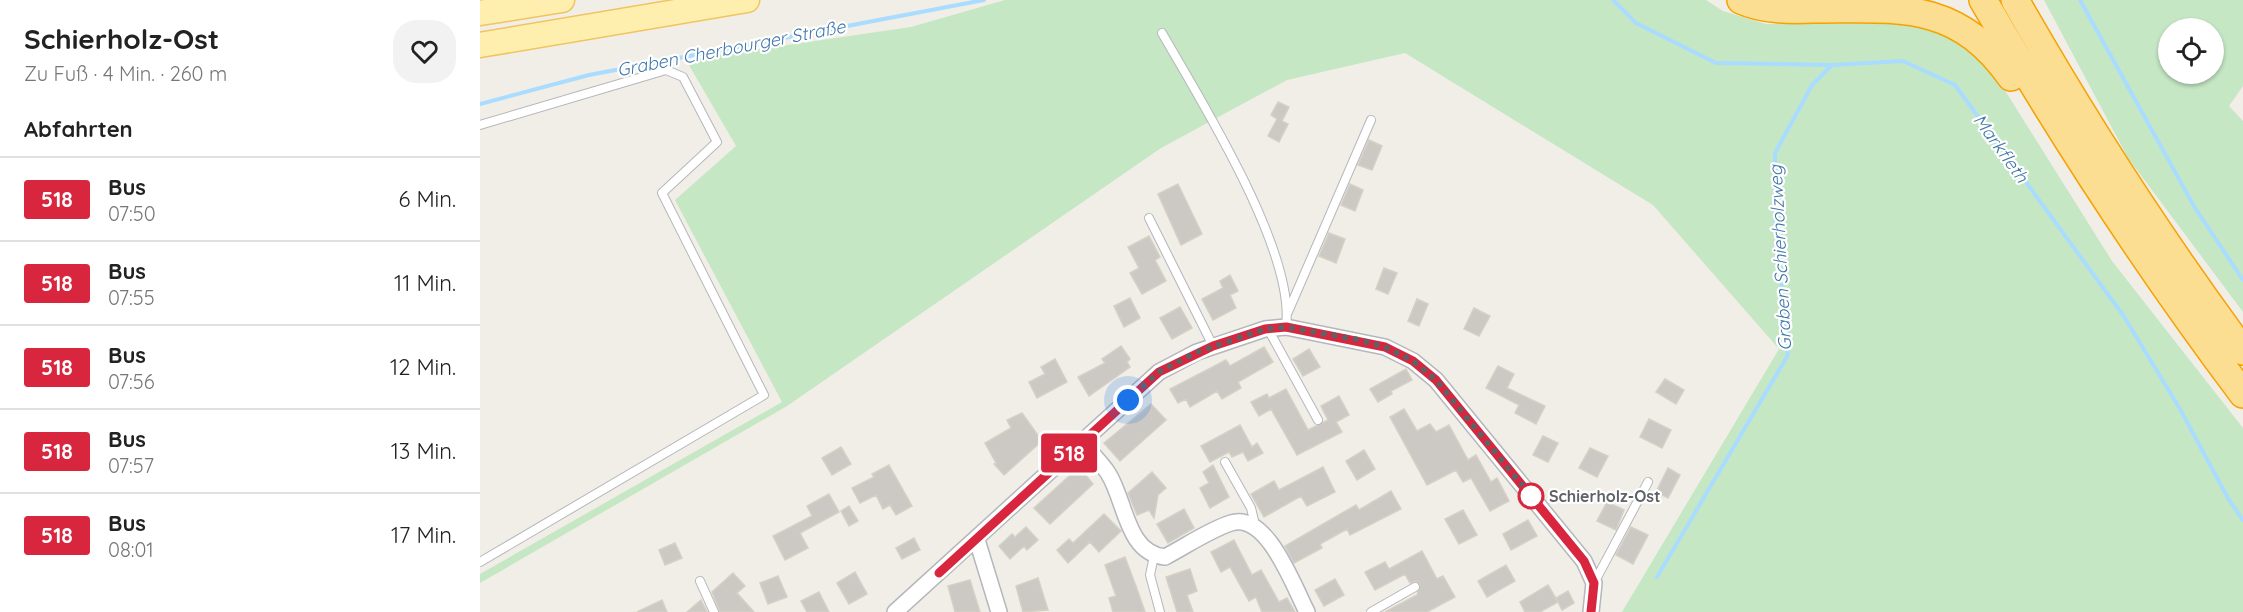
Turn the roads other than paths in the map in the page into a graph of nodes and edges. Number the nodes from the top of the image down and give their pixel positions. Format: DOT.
graph roads {
  1 [pos="562,0"];
  2 [pos="747,0"];
  3 [pos="1741,0"];
  4 [pos="1983,0"];
  5 [pos="2015,0"];
  6 [pos="480,13"];
  7 [pos="1162,33"];
  8 [pos="539,35"];
  9 [pos="480,45"];
  10 [pos="480,57"];
  11 [pos="1371,120"];
  12 [pos="480,125"];
  13 [pos="2114,214"];
  14 [pos="1149,218"];
  15 [pos="1287,320"];
  16 [pos="1268,329"];
  17 [pos="1213,346"];
  18 [pos="2243,351"];
  19 [pos="2243,394"];
  20 [pos="1318,420"];
  21 [pos="1081,441"];
  22 [pos="1225,462"];
  23 [pos="1648,482"];
  24 [pos="1255,525"];
  25 [pos="977,540"];
  26 [pos="1154,556"];
  27 [pos="480,562"];
  28 [pos="700,581"];
  29 [pos="1594,583"];
  30 [pos="1415,587"];
  31 [pos="714,612"];
  32 [pos="895,612"];
  33 [pos="999,612"];
  34 [pos="1160,612"];
  35 [pos="1307,612"];
  36 [pos="1371,612"];
  37 [pos="1591,612"];
  1 -- 6 [label="main road"];
  2 -- 8 [label="main road"];
  3 -- 13 [label="highway"];
  4 -- 13 [label="highway"];
  5 -- 18 [label="highway"];
  7 -- 15 [label="lane"];
  8 -- 9 [label="main road"];
  8 -- 10 [label="main road"];
  11 -- 15 [label="lane"];
  12 -- 27 [label="lane"];
  13 -- 19 [label="highway"];
  14 -- 17 [label="lane"];
  15 -- 16 [label="street"];
  15 -- 29 [label="street"];
  16 -- 17 [label="street"];
  16 -- 20 [label="lane"];
  17 -- 21 [label="street"];
  21 -- 25 [label="street"];
  21 -- 26 [label="street"];
  22 -- 24 [label="lane"];
  23 -- 29 [label="lane"];
  24 -- 26 [label="street"];
  24 -- 35 [label="street"];
  25 -- 32 [label="street"];
  25 -- 33 [label="street"];
  26 -- 34 [label="lane"];
  28 -- 31 [label="lane"];
  29 -- 37 [label="street"];
  30 -- 36 [label="lane"];
}
